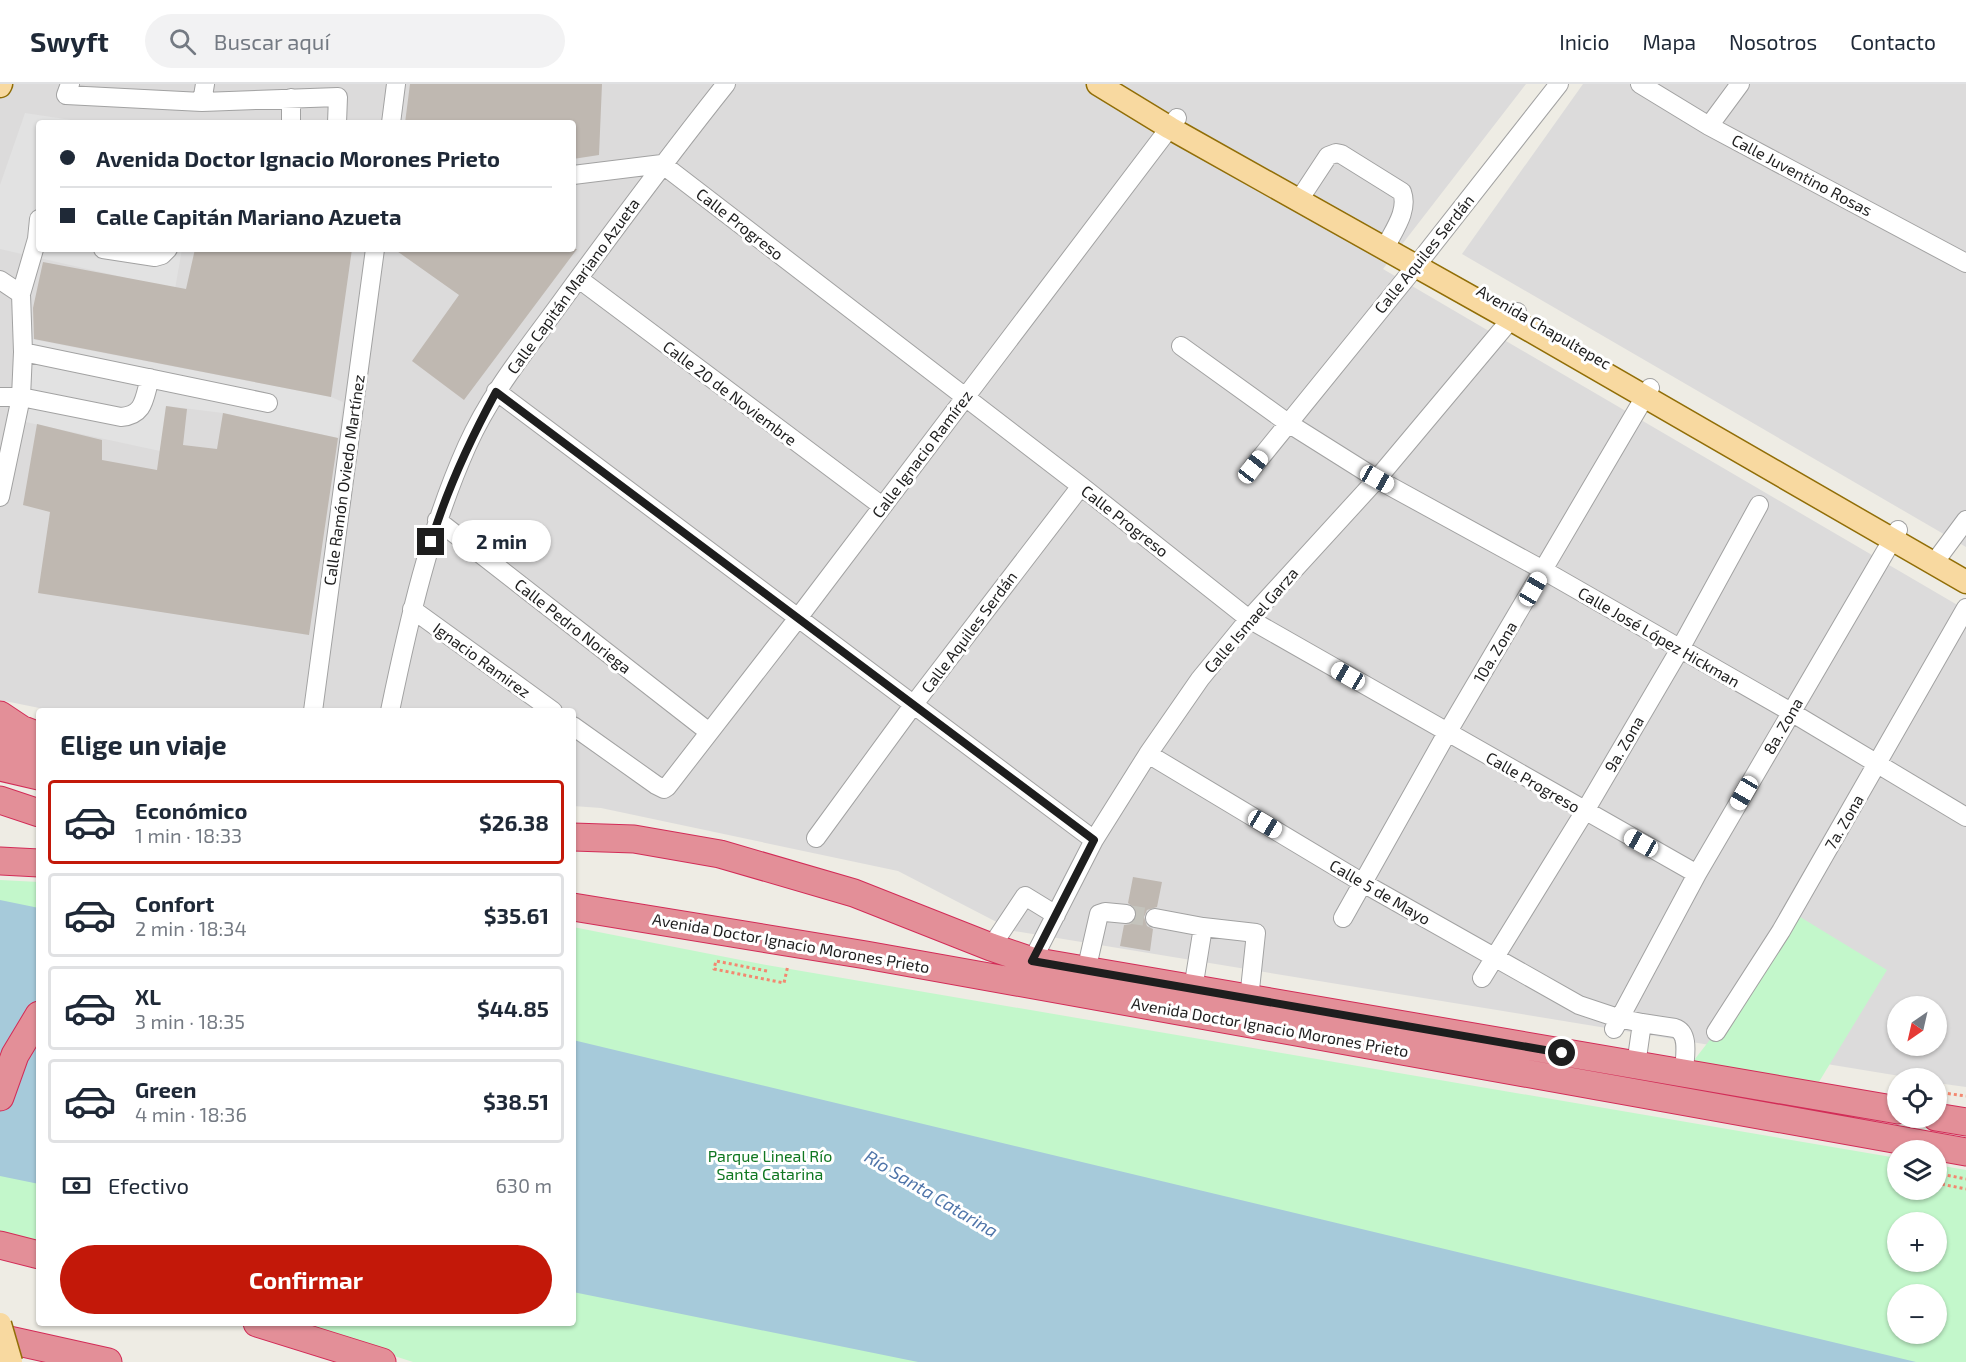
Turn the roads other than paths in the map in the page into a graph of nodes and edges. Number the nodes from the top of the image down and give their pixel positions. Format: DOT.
graph roads {
  1 [pos="70,84"];
  2 [pos="396,84"];
  3 [pos="726,84"];
  4 [pos="1098,84"];
  5 [pos="1122,84"];
  6 [pos="1559,84"];
  7 [pos="1640,84"];
  8 [pos="1740,84"];
  9 [pos="158,92"];
  10 [pos="204,93"];
  11 [pos="291,99"];
  12 [pos="291,120"];
  13 [pos="337,120"];
  14 [pos="391,120"];
  15 [pos="1174,123"];
  16 [pos="1709,126"];
  17 [pos="662,164"];
  18 [pos="576,175"];
  19 [pos="1302,195"];
  20 [pos="1387,243"];
  21 [pos="36,245"];
  22 [pos="122,252"];
  23 [pos="165,252"];
  24 [pos="375,252"];
  25 [pos="1419,261"];
  26 [pos="1966,263"];
  27 [pos="579,279"];
  28 [pos="0,280"];
  29 [pos="21,294"];
  30 [pos="1515,316"];
  31 [pos="1181,346"];
  32 [pos="23,352"];
  33 [pos="150,378"];
  34 [pos="496,392"];
  35 [pos="1648,393"];
  36 [pos="0,397"];
  37 [pos="21,397"];
  38 [pos="966,397"];
  39 [pos="268,402"];
  40 [pos="1288,423"];
  41 [pos="1253,467"];
  42 [pos="1377,479"];
  43 [pos="1081,486"];
  44 [pos="0,497"];
  45 [pos="1759,506"];
  46 [pos="882,507"];
  47 [pos="438,520"];
  48 [pos="1966,520"];
  49 [pos="1896,535"];
  50 [pos="1940,555"];
  51 [pos="1543,570"];
  52 [pos="1966,570"];
  53 [pos="1966,582"];
  54 [pos="1966,608"];
  55 [pos="412,609"];
  56 [pos="798,618"];
  57 [pos="1249,619"];
  58 [pos="1680,649"];
  59 [pos="914,704"];
  60 [pos="313,708"];
  61 [pos="391,708"];
  62 [pos="549,708"];
  63 [pos="1791,712"];
  64 [pos="0,715"];
  65 [pos="576,728"];
  66 [pos="709,732"];
  67 [pos="1447,733"];
  68 [pos="36,735"];
  69 [pos="0,741"];
  70 [pos="36,751"];
  71 [pos="1148,754"];
  72 [pos="1877,764"];
  73 [pos="0,767"];
  74 [pos="36,775"];
  75 [pos="0,801"];
  76 [pos="36,812"];
  77 [pos="1585,812"];
  78 [pos="1966,817"];
  79 [pos="576,837"];
  80 [pos="816,838"];
  81 [pos="1094,840"];
  82 [pos="0,861"];
  83 [pos="36,863"];
  84 [pos="1697,874"];
  85 [pos="1363,883"];
  86 [pos="576,907"];
  87 [pos="1126,914"];
  88 [pos="1056,915"];
  89 [pos="1155,918"];
  90 [pos="1343,918"];
  91 [pos="1203,927"];
  92 [pos="991,947"];
  93 [pos="866,955"];
  94 [pos="1495,957"];
  95 [pos="1032,961"];
  96 [pos="1086,971"];
  97 [pos="1482,978"];
  98 [pos="1194,989"];
  99 [pos="1249,999"];
  100 [pos="36,1020"];
  101 [pos="1616,1023"];
  102 [pos="1642,1023"];
  103 [pos="1716,1032"];
  104 [pos="1636,1065"];
  105 [pos="1684,1073"];
  106 [pos="0,1097"];
  107 [pos="1887,1108"];
  108 [pos="1947,1119"];
  109 [pos="1966,1122"];
  110 [pos="1966,1152"];
  111 [pos="0,1245"];
  112 [pos="36,1254"];
  113 [pos="0,1324"];
  114 [pos="267,1326"];
  115 [pos="0,1338"];
  116 [pos="11,1362"];
  117 [pos="108,1362"];
  118 [pos="382,1362"];
  1 -- 9 [label="street"];
  2 -- 14 [label="street"];
  3 -- 17 [label="street, Calle Capitán Mariano Azueta"];
  4 -- 15 [label="main road"];
  5 -- 15 [label="main road, Avenida Chapultepec"];
  6 -- 25 [label="street, Calle Aquiles Serdán"];
  7 -- 16 [label="street, Calle Juventino Rosas"];
  8 -- 16 [label="street"];
  9 -- 10 [label="street"];
  10 -- 11 [label="street"];
  11 -- 12 [label="street"];
  11 -- 13 [label="street"];
  15 -- 19 [label="main road, Avenida Chapultepec"];
  15 -- 38 [label="street, Calle Ignacio Ramírez"];
  16 -- 26 [label="street, Calle Juventino Rosas"];
  17 -- 18 [label="street"];
  17 -- 27 [label="street, Calle Capitán Mariano Azueta"];
  17 -- 38 [label="street, Calle Progreso"];
  19 -- 20 [label="main road, Avenida Chapultepec"];
  19 -- 20 [label="street"];
  20 -- 25 [label="main road, Avenida Chapultepec"];
  21 -- 29 [label="street"];
  22 -- 23 [label="street"];
  24 -- 60 [label="street, Calle Ramón Oviedo Martínez"];
  25 -- 30 [label="main road, Avenida Chapultepec"];
  25 -- 40 [label="street, Calle Aquiles Serdán"];
  27 -- 34 [label="street, Calle Capitán Mariano Azueta"];
  27 -- 46 [label="street, Calle 20 de Noviembre"];
  28 -- 29 [label="street"];
  29 -- 32 [label="street"];
  30 -- 35 [label="main road, Avenida Chapultepec"];
  30 -- 42 [label="street, Calle Ismael Garza"];
  31 -- 40 [label="street, Calle José López Hickman"];
  32 -- 33 [label="street"];
  32 -- 37 [label="street"];
  33 -- 37 [label="street"];
  33 -- 39 [label="street"];
  34 -- 47 [label="street, Calle Capitán Mariano Azueta"];
  34 -- 56 [label="street"];
  35 -- 49 [label="main road, Avenida Chapultepec"];
  35 -- 51 [label="street, 10a. Zona"];
  36 -- 37 [label="street"];
  37 -- 44 [label="street"];
  38 -- 43 [label="street, Calle Progreso"];
  38 -- 46 [label="street, Calle Ignacio Ramírez"];
  40 -- 41 [label="street, Calle Aquiles Serdán"];
  40 -- 42 [label="street, Calle José López Hickman"];
  42 -- 51 [label="street, Calle José López Hickman"];
  42 -- 57 [label="street, Calle Ismael Garza"];
  43 -- 57 [label="street, Calle Progreso"];
  43 -- 59 [label="street, Calle Aquiles Serdán"];
  45 -- 58 [label="street, 9a. Zona"];
  46 -- 56 [label="street, Calle Ignacio Ramírez"];
  47 -- 55 [label="street, Calle Capitán Mariano Azueta"];
  47 -- 66 [label="street, Calle Pedro Noriega"];
  48 -- 50 [label="street"];
  49 -- 50 [label="main road, Avenida Chapultepec"];
  49 -- 53 [label="main road"];
  49 -- 63 [label="street, 8a. Zona"];
  50 -- 52 [label="main road, Avenida Chapultepec"];
  51 -- 58 [label="street, Calle José López Hickman"];
  51 -- 67 [label="street, 10a. Zona"];
  54 -- 72 [label="street, 7a. Zona"];
  55 -- 61 [label="street, Calle Capitán Mariano Azueta"];
  55 -- 62 [label="street, Ignacio Ramirez"];
  56 -- 59 [label="street"];
  56 -- 66 [label="street, Calle Ignacio Ramírez"];
  57 -- 67 [label="street, Calle Progreso"];
  57 -- 71 [label="street, Calle Ismael Garza"];
  58 -- 63 [label="street, Calle José López Hickman"];
  58 -- 77 [label="street, 9a. Zona"];
  59 -- 80 [label="street, Calle Aquiles Serdán"];
  59 -- 81 [label="street"];
  63 -- 72 [label="street, Calle José López Hickman"];
  63 -- 84 [label="street, 8a. Zona"];
  64 -- 68 [label="highway"];
  65 -- 66 [label="street, Calle Ignacio Ramírez"];
  67 -- 77 [label="street, Calle Progreso"];
  67 -- 85 [label="street, 10a. Zona"];
  69 -- 70 [label="highway"];
  71 -- 81 [label="street, Calle Ismael Garza"];
  71 -- 85 [label="street, Calle 5 de Mayo"];
  72 -- 78 [label="street, Calle José López Hickman"];
  72 -- 103 [label="street, 7a. Zona"];
  73 -- 74 [label="highway"];
  75 -- 76 [label="highway"];
  77 -- 84 [label="street, Calle Progreso"];
  77 -- 94 [label="street, 9a. Zona"];
  79 -- 92 [label="highway, Avenida Doctor Ignacio Morones Prieto"];
  81 -- 88 [label="street, Calle Ismael Garza"];
  82 -- 83 [label="highway"];
  84 -- 101 [label="street, 8a. Zona"];
  85 -- 90 [label="street, 10a. Zona"];
  85 -- 94 [label="street, Calle 5 de Mayo"];
  86 -- 93 [label="highway, Avenida Doctor Ignacio Morones Prieto"];
  87 -- 96 [label="street"];
  88 -- 92 [label="street"];
  88 -- 95 [label="street, Calle Ismael Garza"];
  89 -- 91 [label="street"];
  91 -- 98 [label="street"];
  91 -- 99 [label="street"];
  92 -- 93 [label="highway"];
  92 -- 95 [label="highway, Avenida Doctor Ignacio Morones Prieto"];
  93 -- 110 [label="highway, Avenida Doctor Ignacio Morones Prieto"];
  94 -- 97 [label="street, 9a. Zona"];
  94 -- 101 [label="street, Calle 5 de Mayo"];
  95 -- 96 [label="highway, Avenida Doctor Ignacio Morones Prieto"];
  96 -- 98 [label="highway, Avenida Doctor Ignacio Morones Prieto"];
  98 -- 99 [label="highway, Avenida Doctor Ignacio Morones Prieto"];
  99 -- 104 [label="highway, Avenida Doctor Ignacio Morones Prieto"];
  100 -- 106 [label="highway"];
  101 -- 102 [label="street, Calle 5 de Mayo"];
  102 -- 104 [label="street"];
  102 -- 105 [label="street, Calle 5 de Mayo"];
  104 -- 105 [label="highway, Avenida Doctor Ignacio Morones Prieto"];
  105 -- 107 [label="highway, Avenida Doctor Ignacio Morones Prieto"];
  108 -- 109 [label="highway"];
  111 -- 112 [label="highway"];
  113 -- 116 [label="main road, bridge"];
  114 -- 118 [label="highway"];
  115 -- 117 [label="highway"];
}
